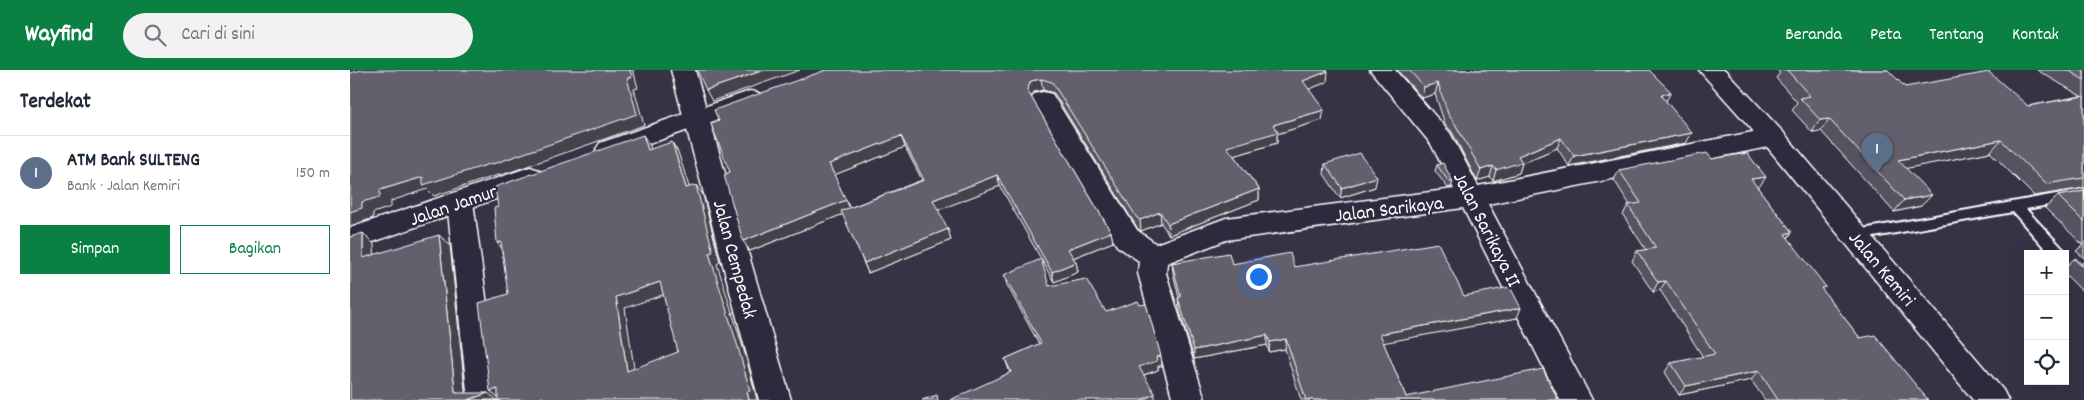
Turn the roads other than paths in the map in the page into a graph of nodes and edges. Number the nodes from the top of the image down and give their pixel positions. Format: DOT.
graph roads {
  1 [pos="683,70"];
  2 [pos="1382,70"];
  3 [pos="1711,70"];
  4 [pos="768,92"];
  5 [pos="1043,100"];
  6 [pos="698,118"];
  7 [pos="1773,137"];
  8 [pos="586,157"];
  9 [pos="548,170"];
  10 [pos="2084,194"];
  11 [pos="1471,197"];
  12 [pos="460,202"];
  13 [pos="2016,207"];
  14 [pos="1857,235"];
  15 [pos="350,239"];
  16 [pos="2055,250"];
  17 [pos="1154,257"];
  18 [pos="484,400"];
  19 [pos="775,400"];
  20 [pos="1189,400"];
  21 [pos="1576,400"];
  22 [pos="1992,400"];
  1 -- 6 [label="street, Jalan Cempedak"];
  2 -- 11 [label="street, Jalan Sarikaya II"];
  3 -- 7 [label="street, Jalan Kemiri"];
  4 -- 6 [label="street"];
  5 -- 17 [label="street"];
  6 -- 8 [label="street"];
  6 -- 19 [label="street, Jalan Cempedak"];
  7 -- 11 [label="street, Jalan Sarikaya"];
  7 -- 14 [label="street, Jalan Kemiri"];
  9 -- 12 [label="street, Jalan Jamur"];
  10 -- 13 [label="lane"];
  11 -- 17 [label="street, Jalan Sarikaya"];
  11 -- 21 [label="street, Jalan Sarikaya II"];
  12 -- 15 [label="street, Jalan Jamur"];
  12 -- 18 [label="street"];
  13 -- 14 [label="lane"];
  13 -- 16 [label="lane"];
  14 -- 22 [label="street, Jalan Kemiri"];
  17 -- 20 [label="street"];
}
